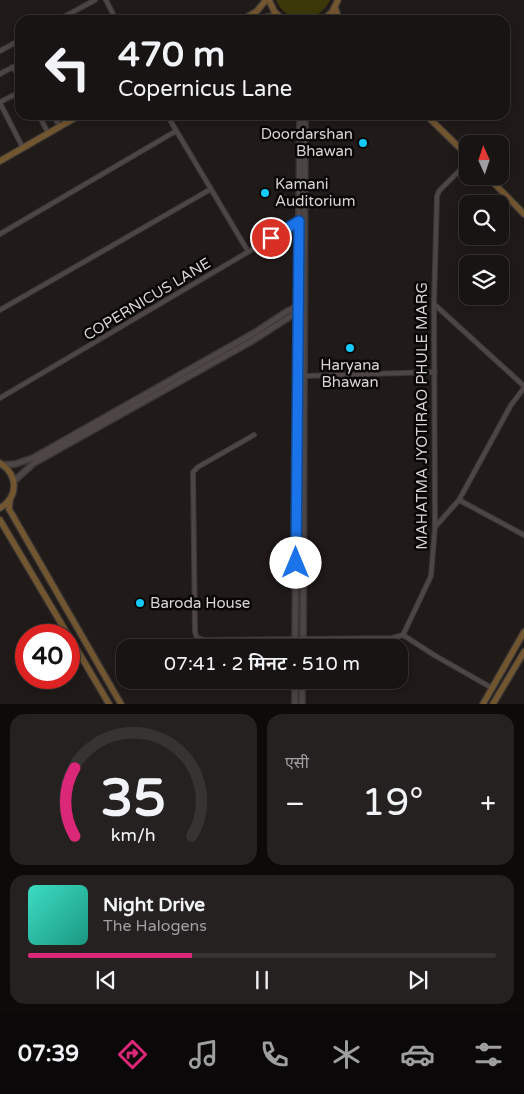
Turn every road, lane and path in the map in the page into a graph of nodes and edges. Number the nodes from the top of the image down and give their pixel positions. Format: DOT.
graph roads {
  1 [pos="95,0"];
  2 [pos="106,0"];
  3 [pos="268,0"];
  4 [pos="338,0"];
  5 [pos="335,7"];
  6 [pos="67,15"];
  7 [pos="114,15"];
  8 [pos="250,15"];
  9 [pos="277,15"];
  10 [pos="329,15"];
  11 [pos="337,15"];
  12 [pos="15,43"];
  13 [pos="0,51"];
  14 [pos="15,69"];
  15 [pos="0,74"];
  16 [pos="15,95"];
  17 [pos="0,103"];
  18 [pos="42,120"];
  19 [pos="56,120"];
  20 [pos="72,120"];
  21 [pos="170,120"];
  22 [pos="300,120"];
  23 [pos="305,120"];
  24 [pos="431,120"];
  25 [pos="60,127"];
  26 [pos="176,131"];
  27 [pos="48,133"];
  28 [pos="459,147"];
  29 [pos="24,148"];
  30 [pos="0,161"];
  31 [pos="459,171"];
  32 [pos="496,185"];
  33 [pos="211,189"];
  34 [pos="524,214"];
  35 [pos="302,220"];
  36 [pos="0,234"];
  37 [pos="246,248"];
  38 [pos="434,304"];
  39 [pos="301,308"];
  40 [pos="0,310"];
  41 [pos="301,355"];
  42 [pos="435,372"];
  43 [pos="304,376"];
  44 [pos="524,387"];
  45 [pos="0,398"];
  46 [pos="254,435"];
  47 [pos="1,464"];
  48 [pos="14,481"];
  49 [pos="10,500"];
  50 [pos="459,500"];
  51 [pos="0,508"];
  52 [pos="0,520"];
  53 [pos="435,527"];
  54 [pos="524,535"];
  55 [pos="61,624"];
  56 [pos="524,632"];
  57 [pos="403,635"];
  58 [pos="296,638"];
  59 [pos="303,639"];
  60 [pos="524,652"];
  61 [pos="80,655"];
  62 [pos="492,688"];
  63 [pos="295,689"];
  64 [pos="302,689"];
  65 [pos="109,704"];
  66 [pos="121,704"];
  67 [pos="295,704"];
  68 [pos="302,704"];
  69 [pos="483,704"];
  70 [pos="493,704"];
  1 -- 6 [label="street"];
  2 -- 7 [label="street"];
  3 -- 8 [label="main road"];
  3 -- 9 [label="main road"];
  4 -- 5 [label="main road"];
  5 -- 10 [label="main road"];
  5 -- 11 [label="main road"];
  12 -- 13 [label="street"];
  14 -- 15 [label="street"];
  16 -- 17 [label="street"];
  17 -- 29 [label="street"];
  18 -- 27 [label="street"];
  19 -- 25 [label="street"];
  20 -- 25 [label="main road"];
  21 -- 26 [label="street"];
  22 -- 35 [label="street"];
  23 -- 35 [label="street"];
  24 -- 28 [label="main road"];
  25 -- 27 [label="main road"];
  26 -- 33 [label="street"];
  26 -- 36 [label="street"];
  27 -- 29 [label="main road"];
  29 -- 30 [label="main road"];
  31 -- 38 [label="street, MAHATMA JYOTIRAO PHULE MARG"];
  32 -- 34 [label="main road"];
  33 -- 37 [label="street"];
  33 -- 40 [label="street"];
  35 -- 39 [label="street"];
  35 -- 45 [label="street, COPERNICUS LANE"];
  38 -- 42 [label="street, MAHATMA JYOTIRAO PHULE MARG"];
  38 -- 44 [label="street"];
  39 -- 41 [label="street"];
  39 -- 47 [label="street"];
  39 -- 48 [label="street"];
  41 -- 43 [label="street"];
  41 -- 58 [label="street"];
  42 -- 43 [label="street"];
  42 -- 53 [label="street, MAHATMA JYOTIRAO PHULE MARG"];
  43 -- 59 [label="street"];
  44 -- 50 [label="street"];
  46 -- 58 [label="street"];
  47 -- 48 [label="main road"];
  48 -- 49 [label="main road"];
  49 -- 51 [label="main road"];
  49 -- 66 [label="main road"];
  50 -- 53 [label="street"];
  50 -- 54 [label="street"];
  52 -- 55 [label="main road"];
  53 -- 57 [label="street, MAHATMA JYOTIRAO PHULE MARG"];
  56 -- 62 [label="main road"];
  57 -- 59 [label="street"];
  57 -- 62 [label="street"];
  58 -- 59 [label="street"];
  60 -- 70 [label="main road"];
  61 -- 65 [label="main road"];
  62 -- 69 [label="main road"];
  63 -- 67 [label="street"];
  64 -- 68 [label="street"];
}
